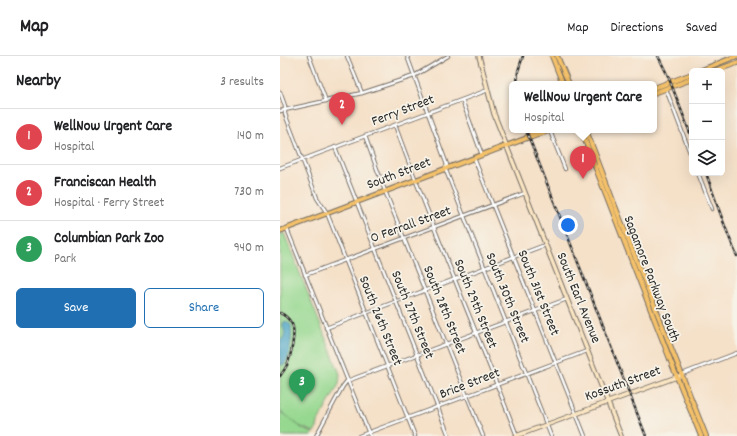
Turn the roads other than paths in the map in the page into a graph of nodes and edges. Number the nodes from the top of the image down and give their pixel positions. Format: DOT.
graph roads {
  1 [pos="310,56"];
  2 [pos="347,56"];
  3 [pos="407,56"];
  4 [pos="448,56"];
  5 [pos="479,56"];
  6 [pos="552,56"];
  7 [pos="558,56"];
  8 [pos="736,57"];
  9 [pos="737,63"];
  10 [pos="707,68"];
  11 [pos="723,68"];
  12 [pos="414,76"];
  13 [pos="689,78"];
  14 [pos="689,78"];
  15 [pos="562,81"];
  16 [pos="567,81"];
  17 [pos="657,87"];
  18 [pos="665,88"];
  19 [pos="488,90"];
  20 [pos="280,92"];
  21 [pos="657,92"];
  22 [pos="362,93"];
  23 [pos="462,100"];
  24 [pos="326,101"];
  25 [pos="285,110"];
  26 [pos="280,111"];
  27 [pos="428,113"];
  28 [pos="395,125"];
  29 [pos="533,133"];
  30 [pos="542,133"];
  31 [pos="551,133"];
  32 [pos="582,133"];
  33 [pos="587,133"];
  34 [pos="365,136"];
  35 [pos="527,138"];
  36 [pos="506,146"];
  37 [pos="335,147"];
  38 [pos="689,150"];
  39 [pos="482,154"];
  40 [pos="474,158"];
  41 [pos="302,160"];
  42 [pos="280,168"];
  43 [pos="445,168"];
  44 [pos="565,169"];
  45 [pos="699,176"];
  46 [pos="415,180"];
  47 [pos="385,191"];
  48 [pos="525,193"];
  49 [pos="356,202"];
  50 [pos="493,205"];
  51 [pos="712,209"];
  52 [pos="326,213"];
  53 [pos="464,216"];
  54 [pos="434,227"];
  55 [pos="286,228"];
  56 [pos="280,231"];
  57 [pos="404,238"];
  58 [pos="545,245"];
  59 [pos="375,249"];
  60 [pos="513,257"];
  61 [pos="345,260"];
  62 [pos="485,268"];
  63 [pos="305,275"];
  64 [pos="455,279"];
  65 [pos="425,290"];
  66 [pos="567,299"];
  67 [pos="396,302"];
  68 [pos="535,311"];
  69 [pos="366,313"];
  70 [pos="506,322"];
  71 [pos="326,328"];
  72 [pos="476,333"];
  73 [pos="447,344"];
  74 [pos="587,351"];
  75 [pos="737,353"];
  76 [pos="417,354"];
  77 [pos="556,363"];
  78 [pos="388,365"];
  79 [pos="527,374"];
  80 [pos="682,375"];
  81 [pos="677,376"];
  82 [pos="347,379"];
  83 [pos="497,385"];
  84 [pos="467,396"];
  85 [pos="607,402"];
  86 [pos="438,407"];
  87 [pos="576,414"];
  88 [pos="408,418"];
  89 [pos="546,425"];
  90 [pos="369,434"];
  91 [pos="316,436"];
  92 [pos="359,436"];
  93 [pos="415,436"];
  94 [pos="449,436"];
  95 [pos="483,436"];
  96 [pos="516,436"];
  97 [pos="551,436"];
  98 [pos="585,436"];
  99 [pos="621,436"];
  100 [pos="701,436"];
  101 [pos="706,436"];
  1 -- 24 [label="street"];
  2 -- 22 [label="street"];
  3 -- 12 [label="street, South 30th Street"];
  4 -- 12 [label="street"];
  5 -- 19 [label="street, South Earl Avenue"];
  6 -- 15 [label="main road"];
  7 -- 16 [label="main road"];
  8 -- 10 [label="main road"];
  9 -- 11 [label="main road"];
  12 -- 22 [label="street"];
  12 -- 27 [label="street, South 30th Street"];
  13 -- 17 [label="main road"];
  14 -- 18 [label="main road"];
  18 -- 21 [label="main road"];
  18 -- 38 [label="street"];
  19 -- 23 [label="street, Ferry Street"];
  19 -- 36 [label="street, South Earl Avenue"];
  20 -- 25 [label="street, South 26th Street"];
  22 -- 24 [label="street"];
  23 -- 27 [label="street, Ferry Street"];
  23 -- 39 [label="street"];
  24 -- 25 [label="street"];
  25 -- 26 [label="street"];
  25 -- 41 [label="street, South 26th Street"];
  27 -- 28 [label="street, Ferry Street"];
  27 -- 43 [label="street, South 30th Street"];
  28 -- 34 [label="street, Ferry Street"];
  28 -- 46 [label="street, South 29th Street"];
  29 -- 35 [label="main road, South Street"];
  30 -- 35 [label="main road, South Street"];
  31 -- 44 [label="street"];
  32 -- 81 [label="main road, Sagamore Parkway South"];
  33 -- 80 [label="main road, Sagamore Parkway South"];
  34 -- 37 [label="street, Ferry Street"];
  34 -- 47 [label="street, South 28th Street"];
  35 -- 36 [label="main road, South Street"];
  36 -- 39 [label="main road, South Street"];
  36 -- 48 [label="street, South Earl Avenue"];
  37 -- 41 [label="street, Ferry Street"];
  37 -- 49 [label="street, South 27th Street"];
  39 -- 40 [label="main road, South Street"];
  40 -- 43 [label="main road, South Street"];
  40 -- 50 [label="street, South 31st Street"];
  41 -- 42 [label="street, Ferry Street"];
  41 -- 52 [label="street, South 26th Street"];
  43 -- 46 [label="main road, South Street"];
  43 -- 53 [label="street, South 30th Street"];
  45 -- 51 [label="street"];
  46 -- 47 [label="main road, South Street"];
  46 -- 54 [label="street, South 29th Street"];
  47 -- 49 [label="main road, South Street"];
  47 -- 57 [label="street, South 28th Street"];
  48 -- 50 [label="street, O Ferrall Street"];
  48 -- 58 [label="street, South Earl Avenue"];
  49 -- 52 [label="main road, South Street"];
  49 -- 59 [label="street, South 27th Street"];
  50 -- 53 [label="street, O Ferrall Street"];
  50 -- 60 [label="street, South 31st Street"];
  52 -- 55 [label="main road, South Street"];
  52 -- 61 [label="street, South 26th Street"];
  53 -- 54 [label="street, O Ferrall Street"];
  53 -- 62 [label="street, South 30th Street"];
  54 -- 57 [label="street, O Ferrall Street"];
  54 -- 64 [label="street, South 29th Street"];
  55 -- 56 [label="main road, South Street"];
  55 -- 63 [label="street"];
  57 -- 59 [label="street, O Ferrall Street"];
  57 -- 65 [label="street, South 28th Street"];
  58 -- 60 [label="street"];
  58 -- 66 [label="street, South Earl Avenue"];
  59 -- 61 [label="street, O Ferrall Street"];
  59 -- 67 [label="street, South 27th Street"];
  60 -- 62 [label="street"];
  60 -- 68 [label="street, South 31st Street"];
  61 -- 63 [label="street, O Ferrall Street"];
  61 -- 69 [label="street, South 26th Street"];
  62 -- 64 [label="street"];
  62 -- 70 [label="street, South 30th Street"];
  63 -- 71 [label="street"];
  64 -- 65 [label="street"];
  64 -- 72 [label="street, South 29th Street"];
  65 -- 67 [label="street"];
  65 -- 73 [label="street, South 28th Street"];
  66 -- 68 [label="street"];
  66 -- 74 [label="street, South Earl Avenue"];
  67 -- 69 [label="street"];
  67 -- 76 [label="street, South 27th Street"];
  68 -- 70 [label="street"];
  68 -- 77 [label="street, South 31st Street"];
  69 -- 71 [label="street"];
  69 -- 78 [label="street, South 26th Street"];
  70 -- 72 [label="street"];
  70 -- 79 [label="street, South 30th Street"];
  71 -- 82 [label="street"];
  72 -- 73 [label="street"];
  72 -- 83 [label="street, South 29th Street"];
  73 -- 76 [label="street"];
  73 -- 84 [label="street, South 28th Street"];
  74 -- 77 [label="street, Brice Street"];
  74 -- 85 [label="street, South Earl Avenue"];
  75 -- 80 [label="street, Kossuth Street"];
  76 -- 78 [label="street"];
  76 -- 86 [label="street, South 27th Street"];
  77 -- 79 [label="street, Brice Street"];
  77 -- 87 [label="street, South 31st Street"];
  78 -- 82 [label="street"];
  78 -- 88 [label="street, South 26th Street"];
  79 -- 83 [label="street, Brice Street"];
  79 -- 89 [label="street, South 30th Street"];
  80 -- 81 [label="street, Kossuth Street"];
  80 -- 101 [label="main road, Sagamore Parkway South"];
  81 -- 85 [label="street, Kossuth Street"];
  81 -- 100 [label="main road, Sagamore Parkway South"];
  82 -- 90 [label="street"];
  82 -- 91 [label="street"];
  83 -- 84 [label="street, Brice Street"];
  83 -- 96 [label="street, South 29th Street"];
  84 -- 86 [label="street, Brice Street"];
  84 -- 95 [label="street, South 28th Street"];
  85 -- 87 [label="street, Kossuth Street"];
  85 -- 99 [label="street, South Earl Avenue"];
  86 -- 88 [label="street, Brice Street"];
  86 -- 94 [label="street, South 27th Street"];
  87 -- 89 [label="street, Kossuth Street"];
  87 -- 98 [label="street, South 31st Street"];
  88 -- 90 [label="street, Brice Street"];
  88 -- 93 [label="street, South 26th Street"];
  89 -- 96 [label="street, Kossuth Street"];
  89 -- 97 [label="street, South 30th Street"];
  90 -- 92 [label="street, Brice Street"];
}
